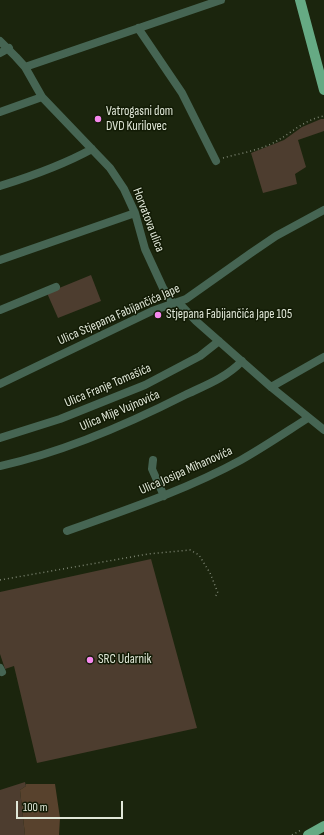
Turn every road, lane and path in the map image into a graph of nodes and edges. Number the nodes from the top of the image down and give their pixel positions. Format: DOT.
graph roads {
  1 [pos="221,0"];
  2 [pos="300,0"];
  3 [pos="138,28"];
  4 [pos="0,41"];
  5 [pos="9,48"];
  6 [pos="0,53"];
  7 [pos="25,67"];
  8 [pos="324,90"];
  9 [pos="42,97"];
  10 [pos="0,112"];
  11 [pos="324,116"];
  12 [pos="92,149"];
  13 [pos="216,161"];
  14 [pos="0,186"];
  15 [pos="324,210"];
  16 [pos="135,213"];
  17 [pos="0,260"];
  18 [pos="56,287"];
  19 [pos="176,303"];
  20 [pos="0,310"];
  21 [pos="219,341"];
  22 [pos="324,357"];
  23 [pos="242,361"];
  24 [pos="0,384"];
  25 [pos="272,387"];
  26 [pos="308,418"];
  27 [pos="324,430"];
  28 [pos="0,438"];
  29 [pos="153,460"];
  30 [pos="0,466"];
  31 [pos="164,496"];
  32 [pos="66,531"];
  33 [pos="0,580"];
  34 [pos="214,598"];
  35 [pos="324,826"];
  36 [pos="308,835"];
  1 -- 3 [label="street"];
  2 -- 8 [label="main road"];
  3 -- 7 [label="street"];
  3 -- 13 [label="street"];
  4 -- 5 [label="street, Horvatova ulica"];
  5 -- 6 [label="street"];
  5 -- 7 [label="street, Horvatova ulica"];
  7 -- 9 [label="street, Horvatova ulica"];
  9 -- 10 [label="street"];
  9 -- 12 [label="street, Horvatova ulica"];
  11 -- 13 [label="path"];
  12 -- 14 [label="street"];
  12 -- 16 [label="street, Horvatova ulica"];
  15 -- 19 [label="street, Ulica Stjepana Fabijančića Jape"];
  16 -- 17 [label="street"];
  16 -- 19 [label="street, Horvatova ulica"];
  18 -- 20 [label="street"];
  19 -- 21 [label="street, Horvatova ulica"];
  19 -- 24 [label="street, Ulica Stjepana Fabijančića Jape"];
  21 -- 23 [label="street, Horvatova ulica"];
  21 -- 28 [label="street, Ulica Franje Tomašića"];
  22 -- 25 [label="street"];
  23 -- 25 [label="street, Horvatova ulica"];
  23 -- 30 [label="street, Ulica Mije Vujnovića"];
  25 -- 26 [label="street, Horvatova ulica"];
  26 -- 27 [label="street, Horvatova ulica"];
  26 -- 31 [label="street, Ulica Josipa Mihanovića"];
  29 -- 31 [label="street"];
  31 -- 32 [label="street, Ulica Josipa Mihanovića"];
  33 -- 34 [label="path"];
  35 -- 36 [label="main road"];
}
